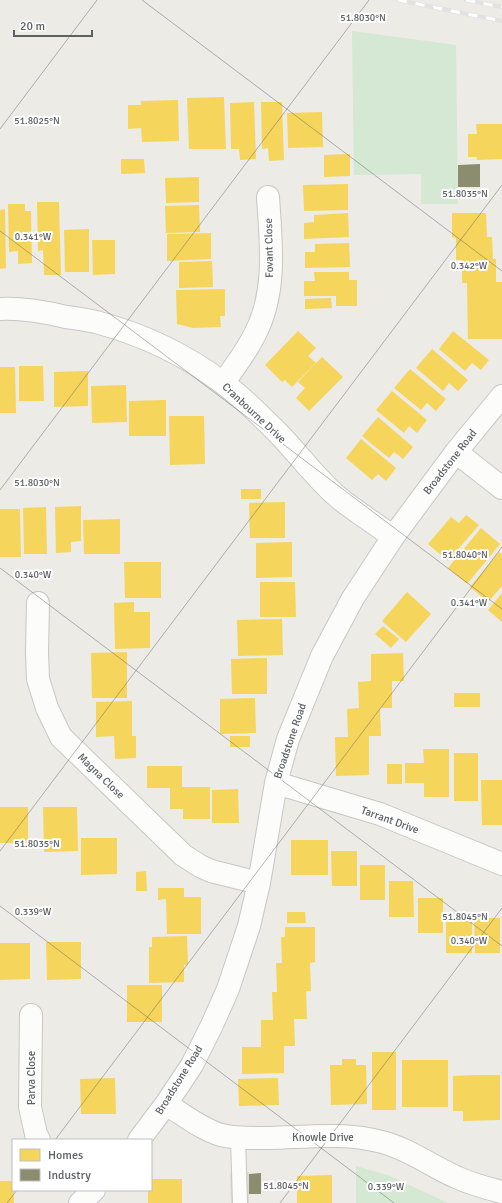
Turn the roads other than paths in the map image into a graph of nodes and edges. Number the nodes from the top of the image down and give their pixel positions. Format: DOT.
graph roads {
  1 [pos="268,197"];
  2 [pos="0,309"];
  3 [pos="223,383"];
  4 [pos="502,396"];
  5 [pos="456,452"];
  6 [pos="502,488"];
  7 [pos="393,537"];
  8 [pos="38,603"];
  9 [pos="276,783"];
  10 [pos="502,864"];
  11 [pos="259,883"];
  12 [pos="31,1015"];
  13 [pos="166,1104"];
  14 [pos="238,1138"];
  15 [pos="38,1139"];
  16 [pos="140,1139"];
  17 [pos="502,1192"];
  18 [pos="240,1203"];
  1 -- 3 [label="street, Fovant Close"];
  2 -- 3 [label="street, Cranbourne Drive"];
  3 -- 7 [label="street, Cranbourne Drive"];
  4 -- 5 [label="street, Broadstone Road"];
  5 -- 6 [label="street"];
  5 -- 7 [label="street, Broadstone Road"];
  7 -- 9 [label="street, Broadstone Road"];
  8 -- 11 [label="street, Magna Close"];
  9 -- 10 [label="street, Tarrant Drive"];
  9 -- 11 [label="street, Broadstone Road"];
  11 -- 13 [label="street, Broadstone Road"];
  12 -- 15 [label="street, Parva Close"];
  13 -- 14 [label="street, Knowle Drive"];
  13 -- 16 [label="street, Broadstone Road"];
  14 -- 17 [label="street, Knowle Drive"];
  14 -- 18 [label="lane"];
}
